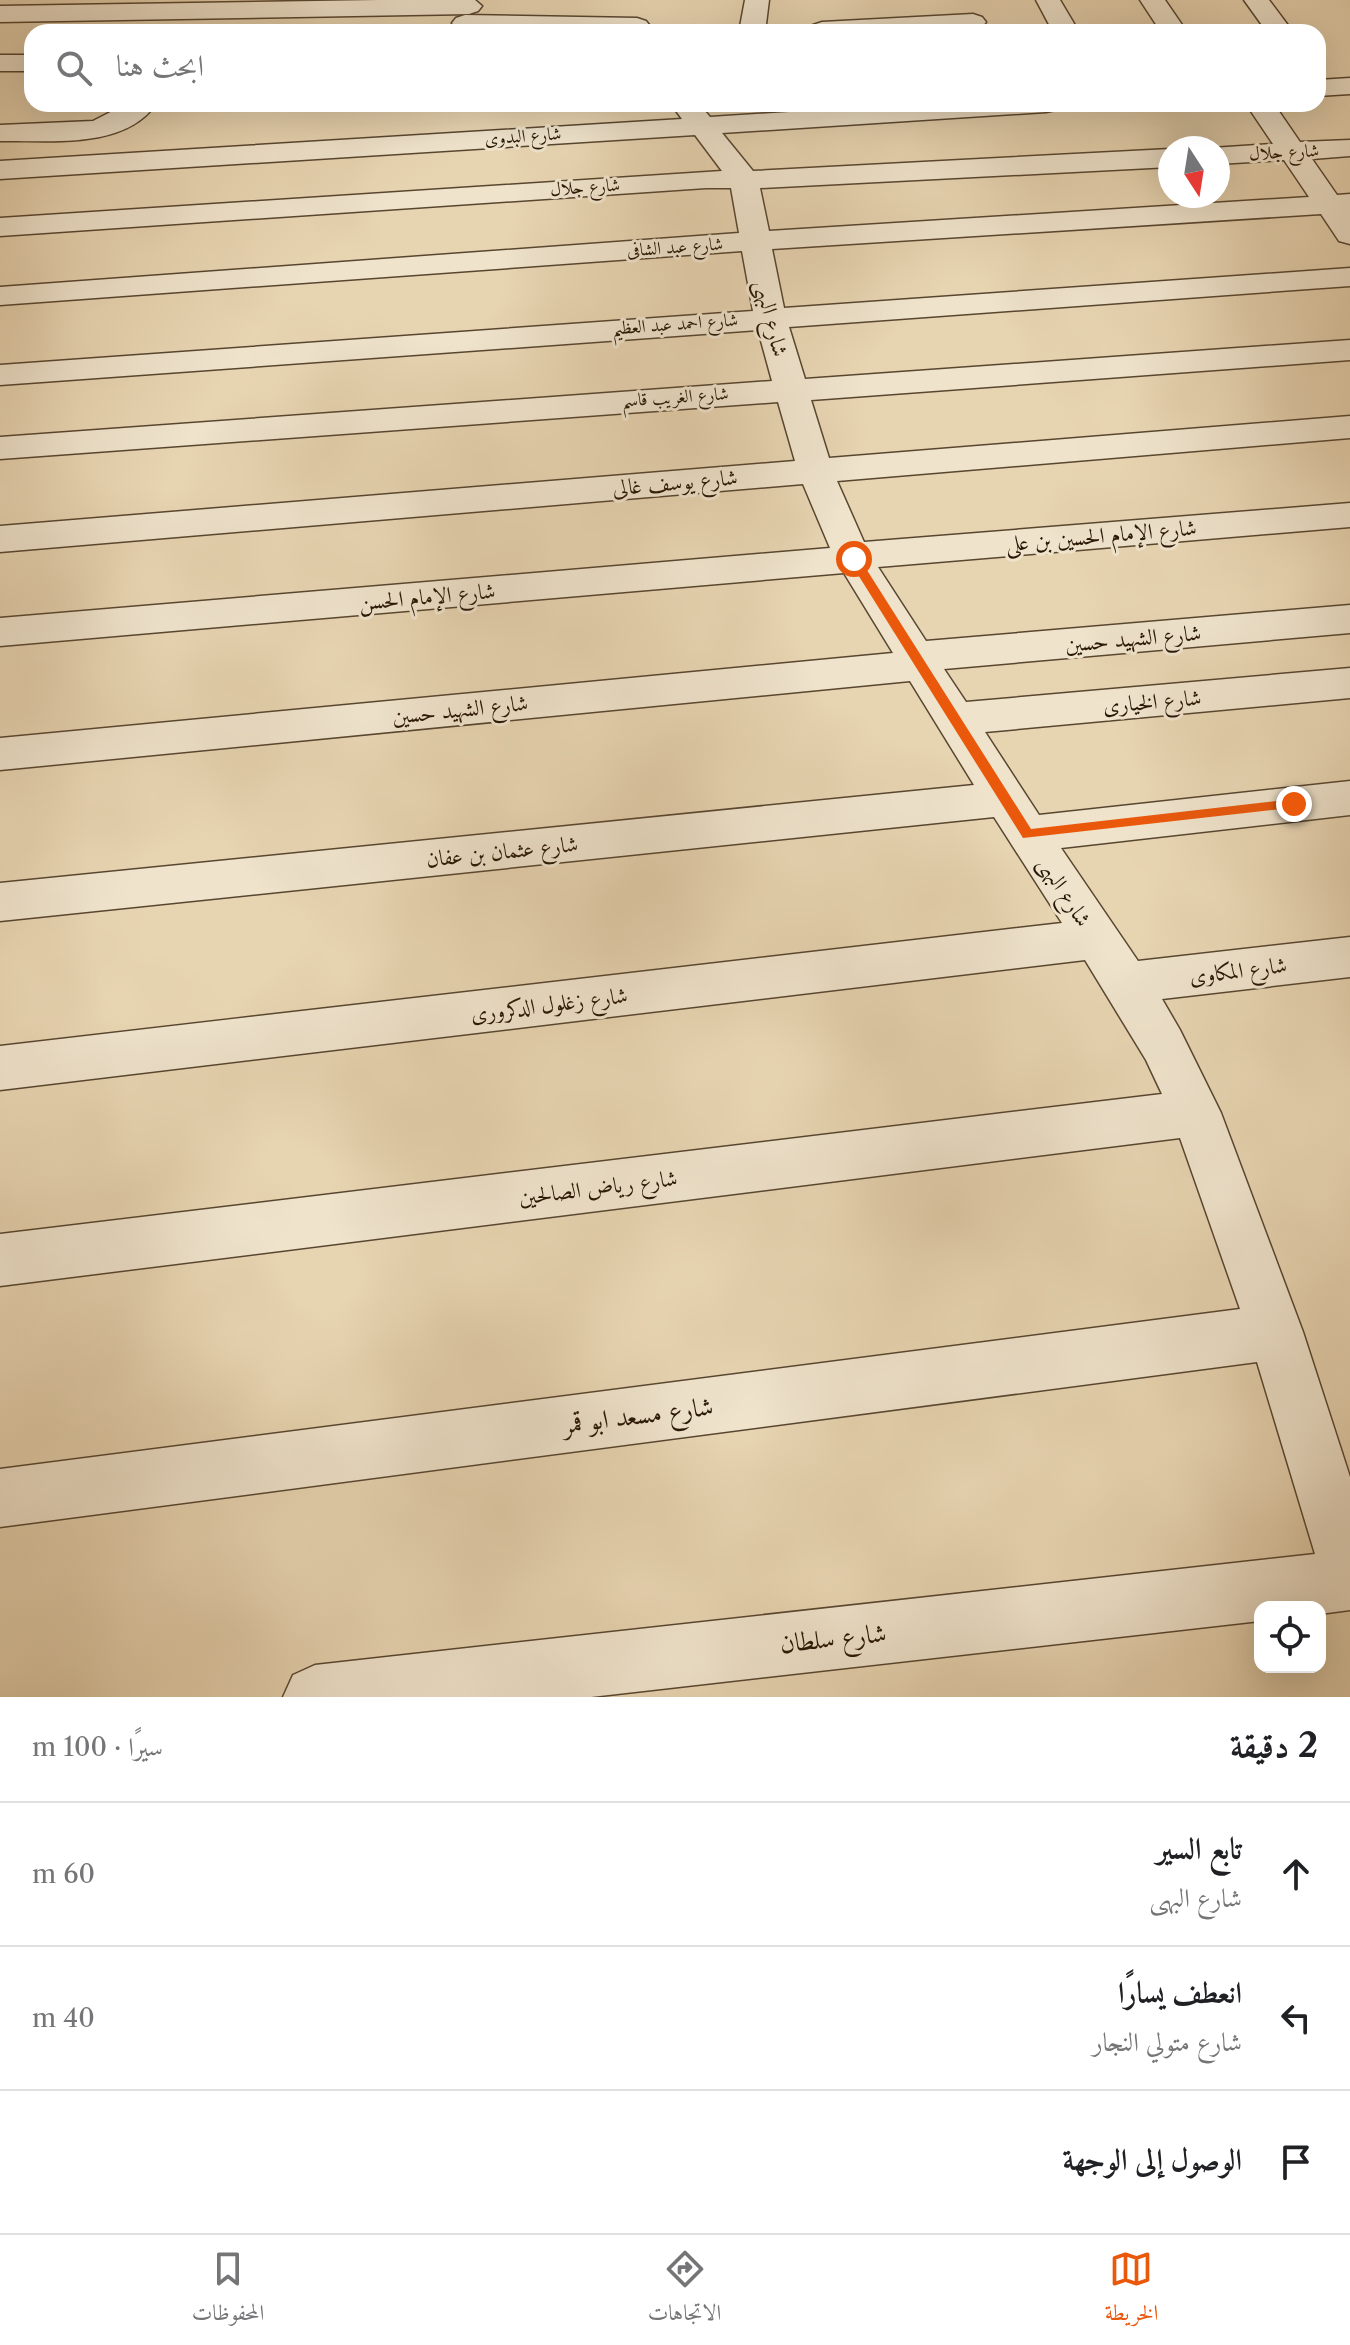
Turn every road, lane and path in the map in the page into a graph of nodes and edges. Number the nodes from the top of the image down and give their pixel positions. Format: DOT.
graph roads {
  1 [pos="645,0"];
  2 [pos="757,0"];
  3 [pos="824,0"];
  4 [pos="1048,0"];
  5 [pos="1152,0"];
  6 [pos="1256,0"];
  7 [pos="4,12"];
  8 [pos="466,15"];
  9 [pos="971,18"];
  10 [pos="576,24"];
  11 [pos="638,24"];
  12 [pos="753,24"];
  13 [pos="822,24"];
  14 [pos="902,24"];
  15 [pos="1062,24"];
  16 [pos="1168,24"];
  17 [pos="1274,24"];
  18 [pos="0,63"];
  19 [pos="24,63"];
  20 [pos="133,112"];
  21 [pos="764,112"];
  22 [pos="1266,112"];
  23 [pos="693,114"];
  24 [pos="0,133"];
  25 [pos="1350,148"];
  26 [pos="1293,151"];
  27 [pos="1230,154"];
  28 [pos="1158,159"];
  29 [pos="0,170"];
  30 [pos="744,179"];
  31 [pos="1339,203"];
  32 [pos="0,227"];
  33 [pos="1350,235"];
  34 [pos="753,241"];
  35 [pos="1350,277"];
  36 [pos="0,296"];
  37 [pos="770,317"];
  38 [pos="1350,350"];
  39 [pos="0,375"];
  40 [pos="791,389"];
  41 [pos="1350,427"];
  42 [pos="0,448"];
  43 [pos="815,471"];
  44 [pos="1350,515"];
  45 [pos="0,539"];
  46 [pos="853,557"];
  47 [pos="1350,619"];
  48 [pos="0,632"];
  49 [pos="918,661"];
  50 [pos="1350,683"];
  51 [pos="955,719"];
  52 [pos="0,754"];
  53 [pos="1350,798"];
  54 [pos="1016,817"];
  55 [pos="0,902"];
  56 [pos="1097,939"];
  57 [pos="1350,957"];
  58 [pos="1126,983"];
  59 [pos="0,1068"];
  60 [pos="1196,1113"];
  61 [pos="0,1260"];
  62 [pos="1276,1332"];
  63 [pos="0,1498"];
  64 [pos="1350,1571"];
  65 [pos="1350,1580"];
  66 [pos="315,1697"];
  1 -- 11 [label="street"];
  2 -- 12 [label="street"];
  3 -- 13 [label="street"];
  4 -- 15 [label="street"];
  5 -- 16 [label="street"];
  6 -- 17 [label="street"];
  7 -- 8 [label="street"];
  8 -- 10 [label="street"];
  9 -- 14 [label="street"];
  18 -- 19 [label="street"];
  20 -- 24 [label="street"];
  21 -- 23 [label="street, شارع البدوى"];
  22 -- 26 [label="street"];
  23 -- 29 [label="street, شارع البدوى"];
  23 -- 30 [label="street, شارع البهى"];
  25 -- 26 [label="street, شارع جلال"];
  26 -- 27 [label="street, شارع جلال"];
  26 -- 31 [label="street"];
  28 -- 30 [label="street, شارع جلال"];
  30 -- 32 [label="street, شارع جلال"];
  30 -- 34 [label="street, شارع البهى"];
  31 -- 33 [label="street"];
  31 -- 34 [label="street, شارع عبد الشافى"];
  34 -- 36 [label="street, شارع عبد الشافى"];
  34 -- 37 [label="street, شارع البهى"];
  35 -- 37 [label="street, شارع احمد عبد العظيم"];
  37 -- 39 [label="street, شارع احمد عبد العظيم"];
  37 -- 40 [label="street, شارع البهى"];
  38 -- 40 [label="street, شارع الغريب قاسم"];
  40 -- 42 [label="street, شارع الغريب قاسم"];
  40 -- 43 [label="street, شارع البهى"];
  41 -- 43 [label="street, شارع يوسف غالى"];
  43 -- 45 [label="street, شارع يوسف غالى"];
  43 -- 46 [label="street, شارع البهى"];
  44 -- 46 [label="street, شارع الإمام الحسين بن على"];
  46 -- 48 [label="street, شارع الإمام الحسن"];
  46 -- 49 [label="street, شارع البهى"];
  47 -- 49 [label="street, شارع الشهيد حسين"];
  49 -- 51 [label="street, شارع البهى"];
  49 -- 52 [label="street, شارع الشهيد حسين"];
  50 -- 51 [label="street, شارع الخيارى"];
  51 -- 54 [label="street, شارع البهى"];
  53 -- 54 [label="street, شارع عثمان بن عفان"];
  54 -- 55 [label="street, شارع عثمان بن عفان"];
  54 -- 56 [label="street, شارع البهى"];
  56 -- 58 [label="street, شارع البهى"];
  56 -- 59 [label="street, شارع زغلول الدكرورى"];
  57 -- 58 [label="street, شارع المكاوى"];
  58 -- 60 [label="street, شارع البهى"];
  60 -- 61 [label="street, شارع رياض الصالحين"];
  60 -- 62 [label="street, شارع البهى"];
  62 -- 63 [label="street, شارع مسعد ابو قمر"];
  62 -- 64 [label="street, شارع البهى"];
  65 -- 66 [label="street, شارع سلطان"];
}
